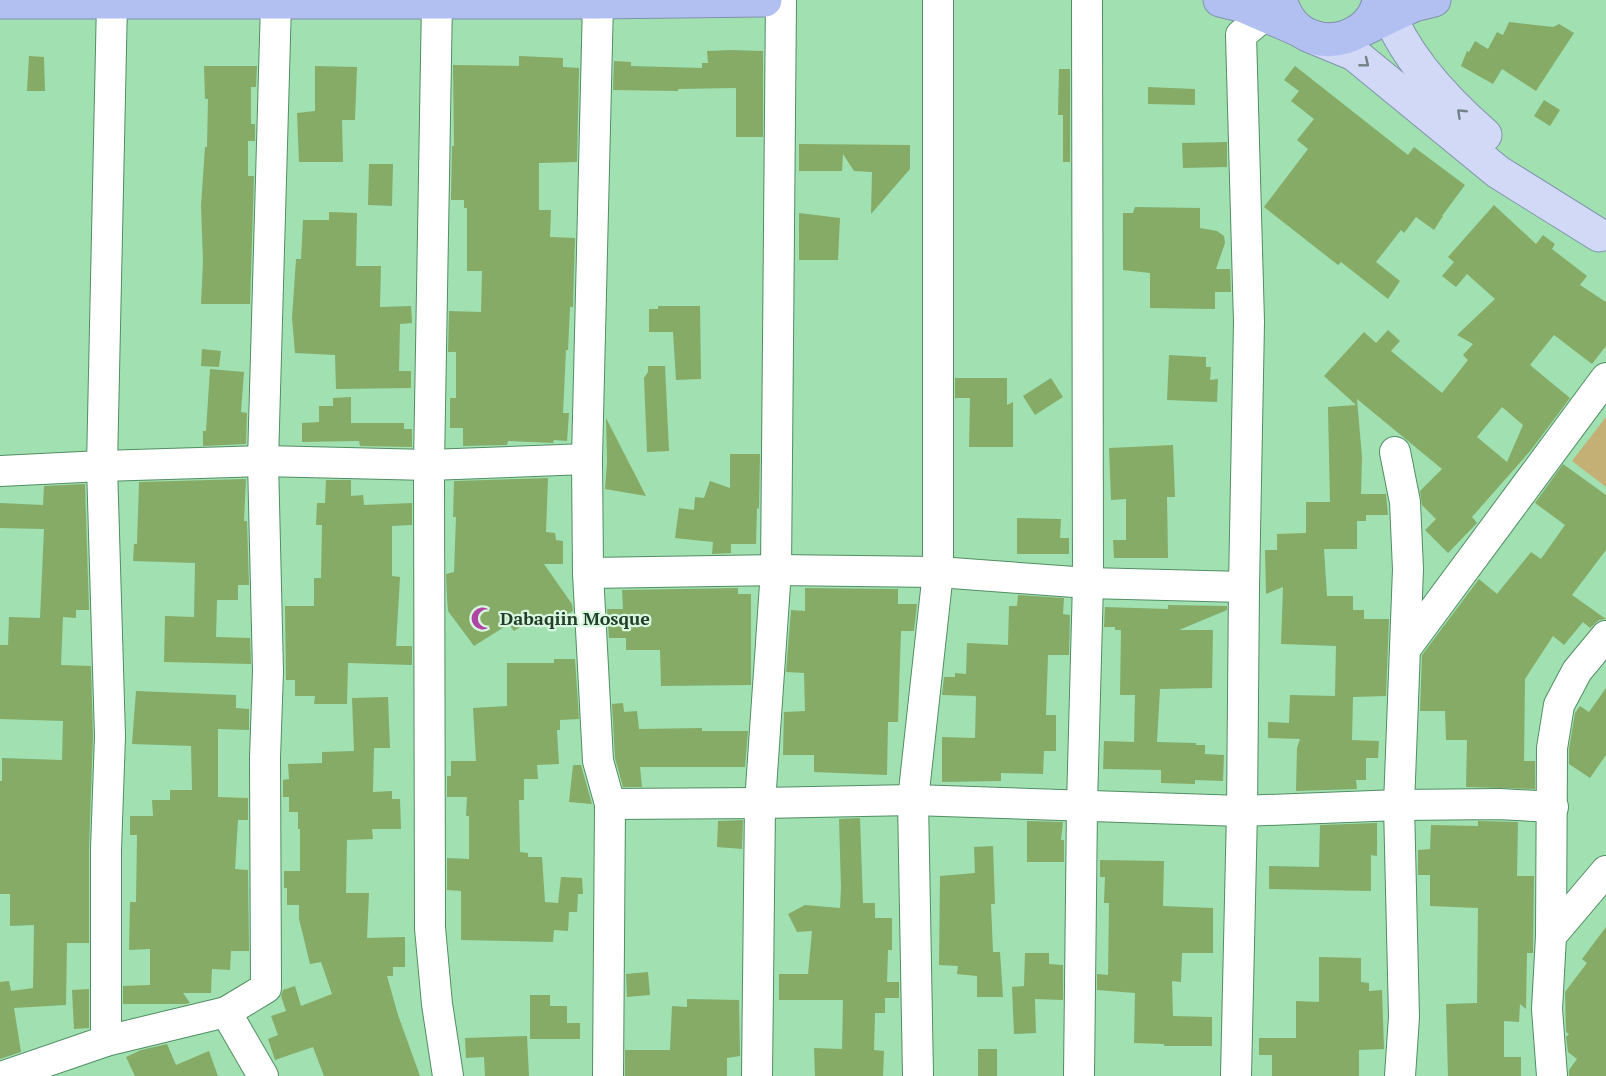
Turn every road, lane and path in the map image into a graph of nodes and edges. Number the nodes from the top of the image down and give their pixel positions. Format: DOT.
graph roads {
  1 [pos="765,0"];
  2 [pos="781,0"];
  3 [pos="938,0"];
  4 [pos="1087,0"];
  5 [pos="1220,0"];
  6 [pos="1434,0"];
  7 [pos="437,1"];
  8 [pos="0,2"];
  9 [pos="112,2"];
  10 [pos="598,2"];
  11 [pos="276,3"];
  12 [pos="1384,5"];
  13 [pos="1272,8"];
  14 [pos="1305,33"];
  15 [pos="1603,238"];
  16 [pos="1606,378"];
  17 [pos="1395,452"];
  18 [pos="587,459"];
  19 [pos="264,461"];
  20 [pos="429,465"];
  21 [pos="102,466"];
  22 [pos="0,471"];
  23 [pos="776,570"];
  24 [pos="938,572"];
  25 [pos="588,573"];
  26 [pos="1088,583"];
  27 [pos="1244,587"];
  28 [pos="1606,636"];
  29 [pos="1406,648"];
  30 [pos="913,800"];
  31 [pos="610,804"];
  32 [pos="760,804"];
  33 [pos="1082,805"];
  34 [pos="1399,806"];
  35 [pos="1553,807"];
  36 [pos="1242,812"];
  37 [pos="1606,871"];
  38 [pos="1551,936"];
  39 [pos="226,1012"];
  40 [pos="106,1041"];
  41 [pos="4,1076"];
  42 [pos="263,1076"];
  43 [pos="448,1076"];
  44 [pos="608,1076"];
  45 [pos="757,1076"];
  46 [pos="918,1076"];
  47 [pos="1079,1076"];
  48 [pos="1236,1076"];
  49 [pos="1400,1076"];
  50 [pos="1552,1076"];
  1 -- 10 [label="highway"];
  2 -- 23 [label="street"];
  3 -- 24 [label="street"];
  4 -- 26 [label="street"];
  5 -- 13 [label="highway"];
  6 -- 12 [label="highway"];
  7 -- 10 [label="highway"];
  7 -- 11 [label="highway"];
  7 -- 20 [label="street"];
  8 -- 9 [label="highway"];
  9 -- 11 [label="highway"];
  9 -- 21 [label="street"];
  10 -- 18 [label="street"];
  11 -- 19 [label="street"];
  12 -- 14 [label="highway"];
  15 -- 12 [label="main road, one-way"];
  13 -- 14 [label="highway"];
  13 -- 27 [label="street"];
  14 -- 15 [label="main road, one-way"];
  16 -- 29 [label="street"];
  17 -- 29 [label="street"];
  18 -- 20 [label="street"];
  18 -- 25 [label="street"];
  19 -- 20 [label="street"];
  19 -- 21 [label="street"];
  19 -- 39 [label="street"];
  20 -- 43 [label="street"];
  21 -- 22 [label="street"];
  21 -- 40 [label="street"];
  23 -- 24 [label="street"];
  23 -- 25 [label="street"];
  23 -- 32 [label="street"];
  24 -- 26 [label="street"];
  24 -- 30 [label="street"];
  25 -- 31 [label="street"];
  26 -- 27 [label="street"];
  26 -- 33 [label="street"];
  27 -- 36 [label="street"];
  28 -- 35 [label="street"];
  29 -- 34 [label="street"];
  30 -- 32 [label="street"];
  30 -- 33 [label="street"];
  30 -- 46 [label="street"];
  31 -- 32 [label="street"];
  31 -- 44 [label="street"];
  32 -- 45 [label="street"];
  33 -- 36 [label="street"];
  33 -- 47 [label="street"];
  34 -- 35 [label="street"];
  34 -- 36 [label="street"];
  34 -- 49 [label="street"];
  35 -- 38 [label="street"];
  36 -- 48 [label="street"];
  37 -- 38 [label="street"];
  38 -- 50 [label="street"];
  39 -- 40 [label="street"];
  39 -- 42 [label="street"];
  40 -- 41 [label="street"];
}
